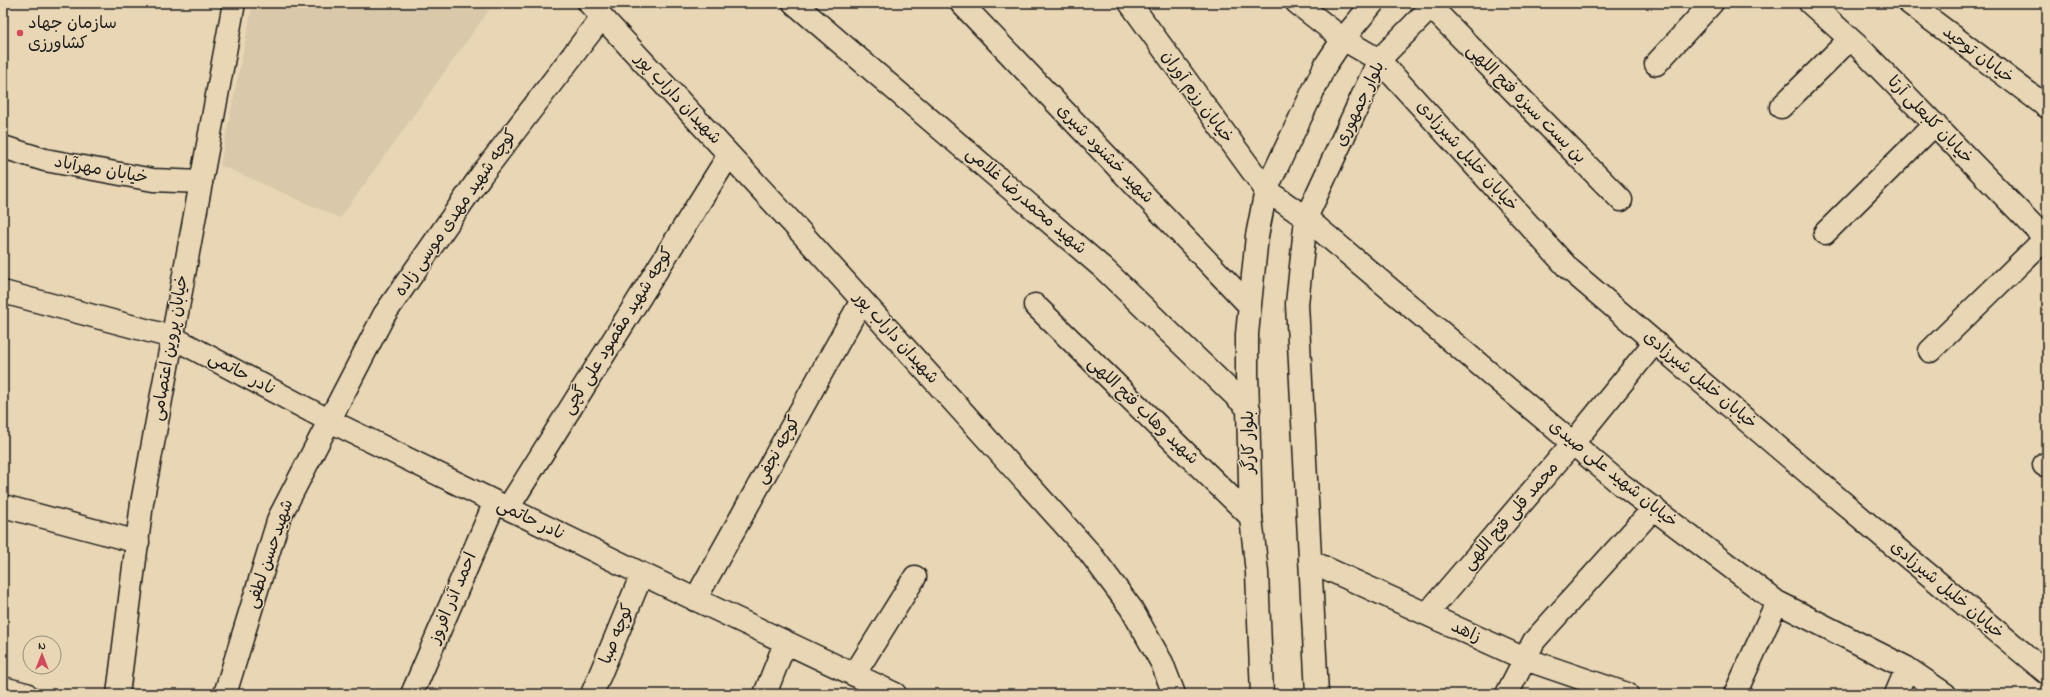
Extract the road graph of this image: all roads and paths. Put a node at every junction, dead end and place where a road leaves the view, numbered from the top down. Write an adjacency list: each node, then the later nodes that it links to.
1 (234, 3): 21 (street, خیابان پروین اعتصامی)
2 (794, 3): 34 (street, شهید محمدرضا غلامی)
3 (961, 3): 30 (street, شهید خشنود شیری)
4 (1130, 3): 22 (street, خیابان رزم آوران)
5 (1297, 3): 12 (street)
6 (1373, 3): 12 (street)
7 (1712, 3): 15 (street)
8 (1810, 3): 13 (street, خیابان کلبعلی آرتا)
9 (1912, 4): 17 (street, خیابان توحید)
10 (1433, 5): 14 (street, بلوار جمهوری); 23 (street, بن بست سبزه فتح اللهی)
11 (595, 10): 20 (street, شهیدان داراب پور); 35 (street, کوچه شهید مهدی موسی زاده)
12 (1343, 39): 14 (street, خیابان خلیل شیرزادی); 22 (street)
13 (1850, 39): 16 (street); 18 (street, خیابان کلبعلی آرتا)
14 (1379, 60): 24 (street, بلوار جمهوری); 32 (street, خیابان خلیل شیرزادی)
15 (1656, 64)
16 (1781, 107)
17 (2047, 107)
18 (1935, 124): 25 (street); 26 (street, خیابان کلبعلی آرتا)
19 (3, 147): 21 (street, خیابان مهرآباد)
20 (729, 155): 28 (street, شهیدان داراب پور); 37 (street, کوچه شهید مقصود علی گچی)
21 (201, 182): 31 (street, خیابان پروین اعتصامی)
22 (1266, 190): 24 (street, خیابان رزم آوران); 30 (street, بلوار کارگر)
23 (1621, 200)
24 (1306, 218): 36 (street, خیابان شهید علی صیدی); 42 (street)
25 (1825, 233)
26 (2046, 239): 33 (street)
27 (3, 292): 31 (street, نادر حاتمی)
28 (862, 300): 45 (street, کوچه نجفی); 61 (street, شهیدان داراب پور)
29 (1035, 305): 40 (street, شهید وهاب فتح اللهی)
30 (1250, 305): 34 (street, بلوار کارگر)
31 (172, 337): 35 (street, نادر حاتمی); 41 (street, خیابان پروین اعتصامی)
32 (1655, 342): 36 (street, محمد قلی فتح اللهی); 51 (street, خیابان خلیل شیرزادی)
33 (1930, 352)
34 (1249, 409): 40 (street, بلوار کارگر)
35 (328, 420): 37 (street, نادر حاتمی); 56 (street, شهیدحسن لطفی)
36 (1573, 443): 39 (street, خیابان شهید علی صیدی); 47 (street, محمد قلی فتح اللهی)
37 (501, 505): 43 (street, نادر حاتمی); 57 (street, احمد آذر افروز)
38 (3, 506): 41 (street)
39 (1654, 508): 46 (street, خیابان شهید علی صیدی); 49 (street)
40 (1251, 517): 62 (street, بلوار کارگر)
41 (138, 542): 55 (street, خیابان پروین اعتصامی)
42 (1310, 561): 47 (street, زاهد); 63 (street)
43 (642, 574): 45 (street, نادر حاتمی); 58 (street, کوچه صبا)
44 (915, 577): 52 (street)
45 (695, 600): 48 (street, نادر حاتمی)
46 (1777, 602): 50 (street, خیابان شهید علی صیدی); 66 (street)
47 (1427, 614): 49 (street, زاهد)
48 (785, 643): 52 (street, نادر حاتمی); 59 (street)
49 (1525, 659): 64 (street); 65 (street, زاهد)
50 (1907, 668): 67 (street); 68 (street, خیابان شهید علی صیدی)
51 (2047, 674)
52 (854, 675): 60 (street, نادر حاتمی)
53 (3, 688): 54 (street)
54 (26, 694)
55 (118, 694)
56 (225, 694)
57 (412, 694)
58 (592, 694)
59 (765, 694)
60 (895, 694)
61 (1174, 694)
62 (1262, 694)
63 (1317, 694)
64 (1507, 694)
65 (1627, 694)
66 (1735, 694)
67 (1896, 694)
68 (1945, 694)

